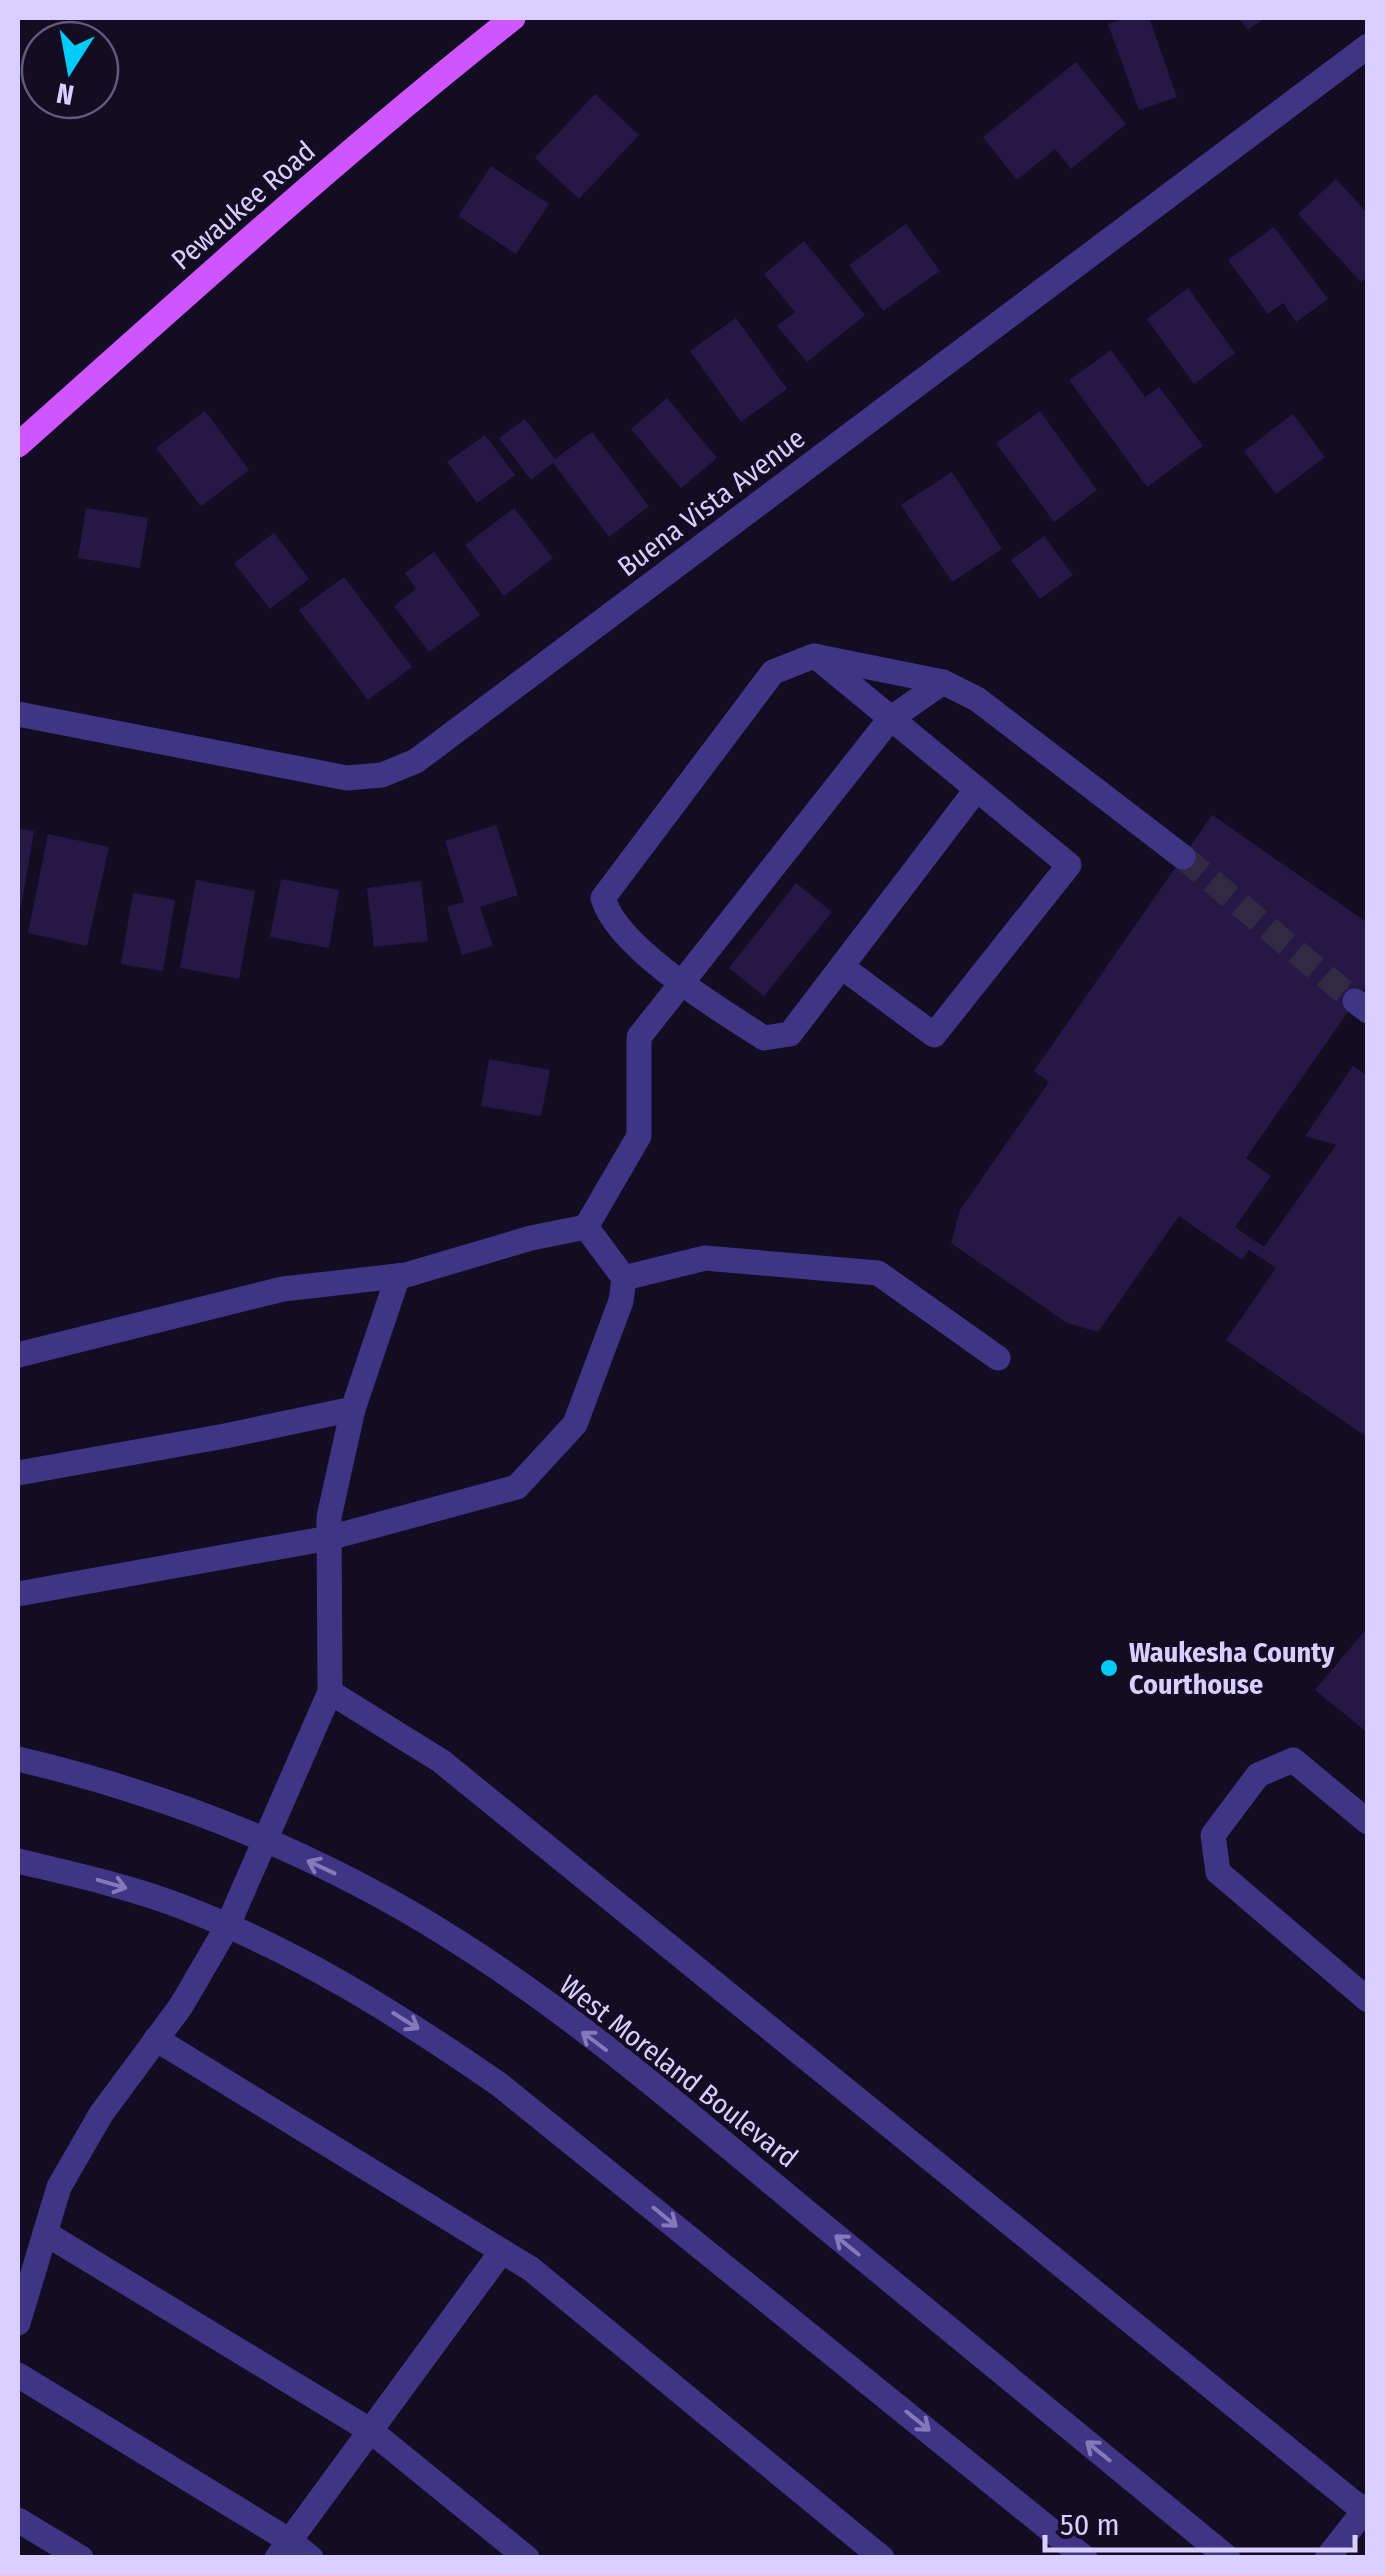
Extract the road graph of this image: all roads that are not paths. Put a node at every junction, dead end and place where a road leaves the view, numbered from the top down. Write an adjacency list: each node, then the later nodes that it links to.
1 (514, 18): 3 (main road, Pewaukee Road)
2 (1368, 46): 6 (street, Buena Vista Avenue)
3 (18, 445)
4 (814, 656): 5 (street); 7 (street); 11 (street)
5 (943, 682): 7 (street); 9 (street)
6 (18, 714)
7 (890, 719): 8 (street); 11 (street)
8 (976, 790): 10 (street); 10 (street)
9 (1182, 857)
10 (842, 967): 11 (street)
11 (680, 984): 12 (street)
12 (586, 1227): 13 (street); 14 (street)
13 (398, 1276): 15 (street); 17 (street)
14 (624, 1278): 16 (street); 19 (street)
15 (18, 1356)
16 (998, 1358)
17 (353, 1409): 18 (street); 19 (street)
18 (18, 1472)
19 (329, 1538): 20 (street); 21 (street)
20 (18, 1594)
21 (330, 1692): 24 (street); 34 (street)
22 (18, 1759): 24 (street, West Moreland Boulevard)
23 (1368, 1822): 27 (street)
24 (264, 1840): 26 (street); 42 (street, West Moreland Boulevard, one-way to 24)
25 (18, 1861): 26 (street, one-way to 26)
26 (228, 1927): 28 (street); 41 (street, one-way to 41)
27 (1368, 2000)
28 (156, 2038): 29 (street); 30 (street)
29 (45, 2232): 31 (street); 33 (street)
30 (502, 2251): 33 (street); 40 (street)
31 (18, 2322)
32 (18, 2375): 36 (street)
33 (371, 2430): 36 (street); 39 (street)
34 (1366, 2508): 43 (street)
35 (18, 2520): 37 (street)
36 (284, 2549): 38 (street)
37 (81, 2558)
38 (311, 2558)
39 (527, 2558)
40 (882, 2558)
41 (1086, 2558)
42 (1228, 2558)
43 (1326, 2558)

